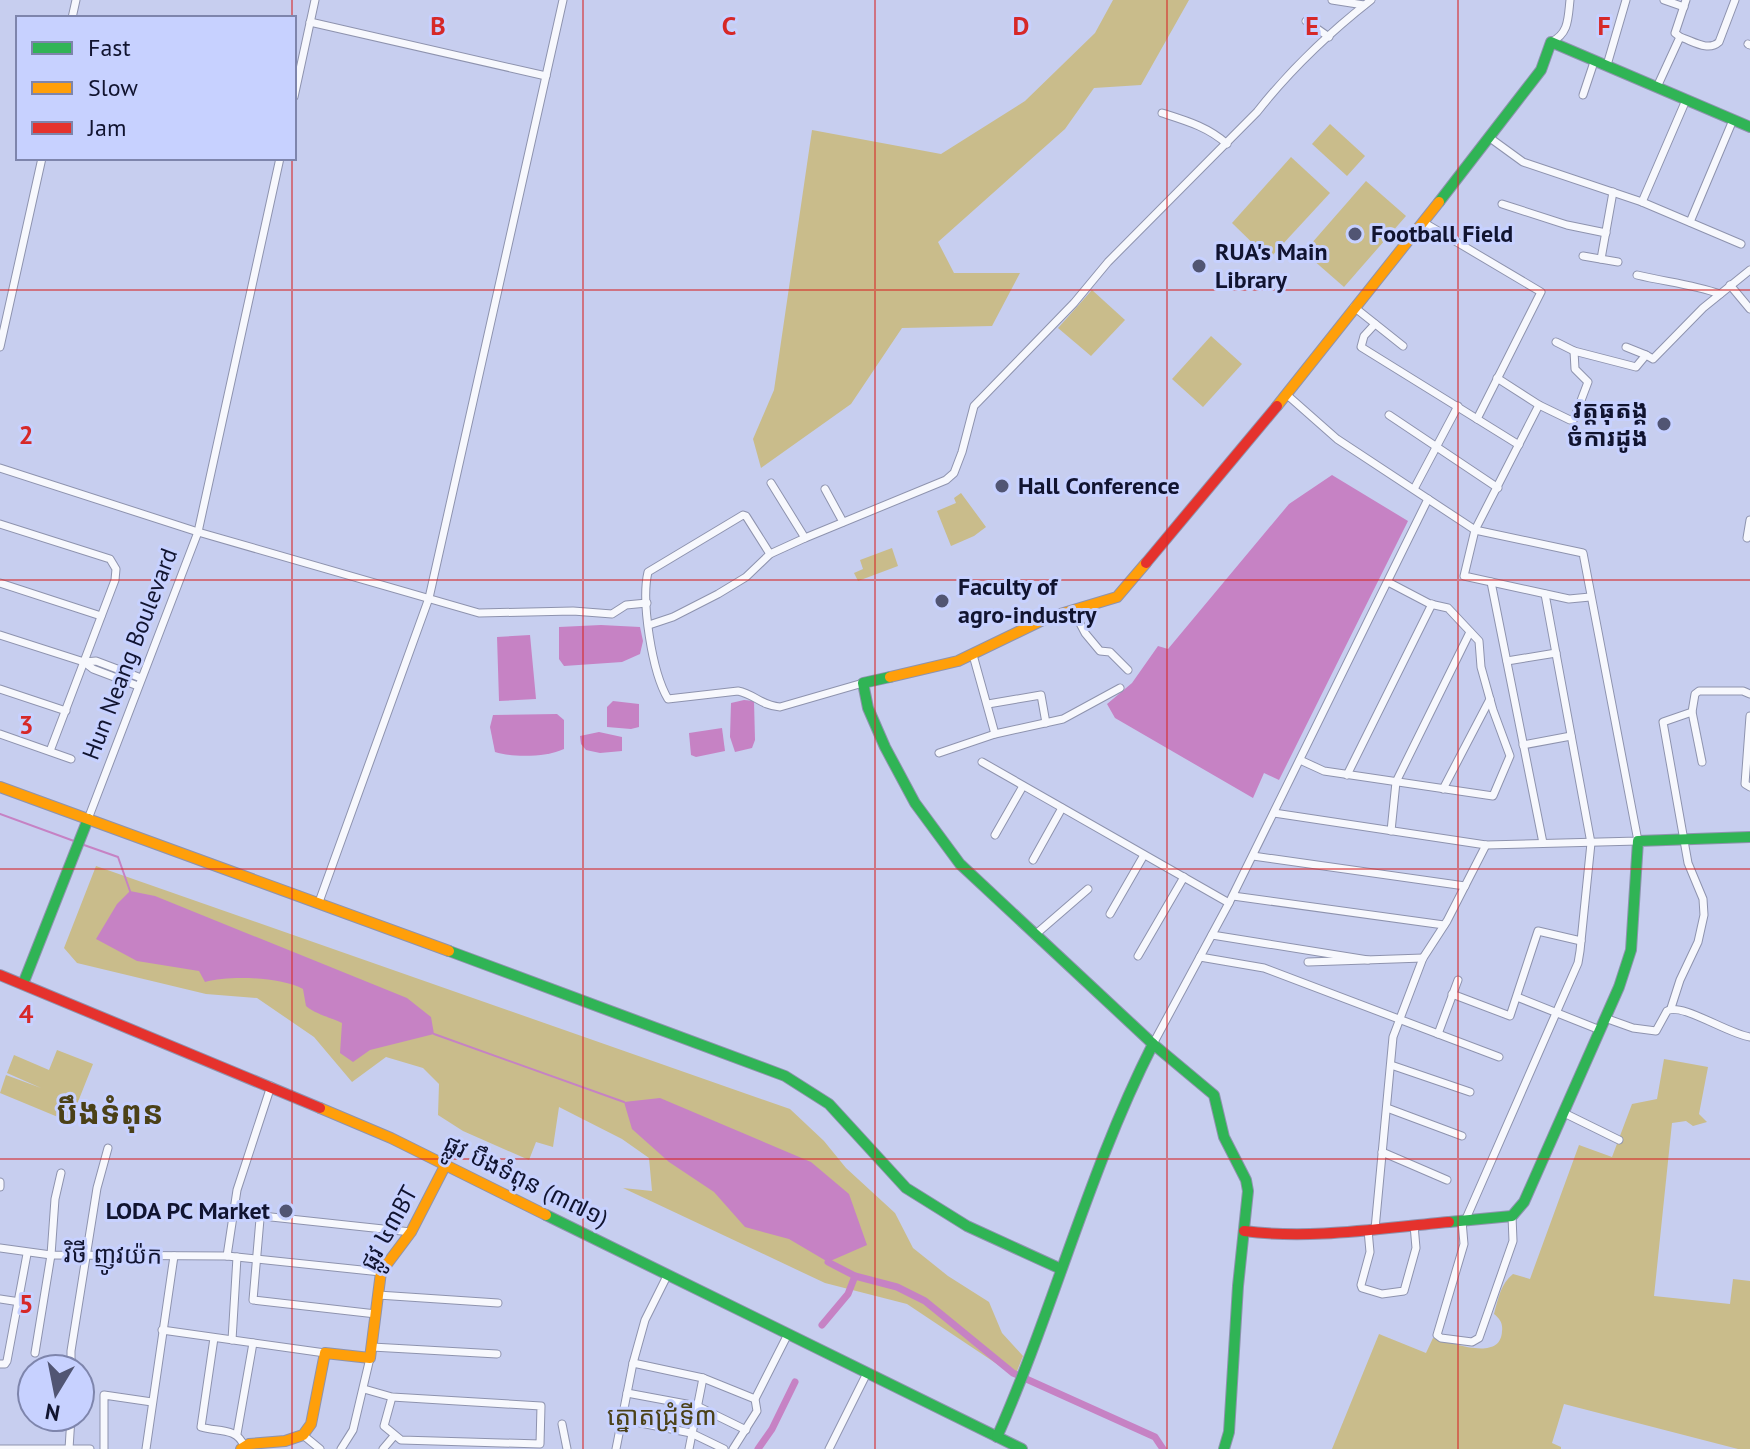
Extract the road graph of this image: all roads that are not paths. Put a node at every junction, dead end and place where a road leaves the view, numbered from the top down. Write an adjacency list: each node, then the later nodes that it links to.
1 (315, 0): 11 (street)
2 (563, 0): 17 (street)
3 (1332, 0): 8 (street)
4 (1570, 0): 14 (street)
5 (1626, 0): 16 (street)
6 (1664, 0): 9 (street)
7 (1735, 0): 13 (street)
8 (1367, 3): 12 (street)
9 (1685, 4): 13 (street)
10 (1306, 21): 12 (street)
11 (310, 22): 17 (street); 18 (street)
12 (1329, 37): 26 (street)
13 (1680, 37): 19 (street)
14 (1551, 42): 15 (street); 25 (street)
15 (1594, 62): 16 (street); 20 (street)
16 (1607, 65): 19 (street)
17 (546, 76): 79 (street)
18 (296, 80)
19 (1657, 87): 21 (street)
20 (1583, 95)
21 (1686, 100): 23 (street); 30 (street)
22 (1162, 113): 26 (street)
23 (1733, 120): 24 (street); 33 (street)
24 (1750, 127)
25 (1490, 138): 29 (street); 32 (street)
26 (1227, 144): 67 (street)
27 (42, 160): 48 (street)
28 (280, 160): 70 (street)
29 (1613, 192): 30 (street); 34 (street)
30 (1642, 202): 33 (street)
31 (1502, 204): 34 (street)
32 (1423, 222): 43 (street); 52 (street)
33 (1690, 222): 35 (street)
34 (1606, 233): 37 (street)
35 (1741, 244)
36 (1583, 256): 37 (street)
37 (1601, 259): 38 (street)
38 (1618, 262)
39 (1750, 270): 41 (street)
40 (1637, 275): 42 (street)
41 (1730, 285): 42 (street); 44 (street)
42 (1720, 294): 51 (street)
43 (1354, 307): 45 (street); 53 (street)
44 (1750, 309)
45 (1375, 324): 47 (street); 55 (street)
46 (1556, 342): 50 (street)
47 (1403, 346)
48 (0, 347)
49 (1626, 347): 51 (street)
50 (1574, 351): 51 (street); 54 (street)
51 (1646, 355)
52 (1497, 378): 54 (street); 57 (street)
53 (1286, 394): 64 (street); 82 (street)
54 (1539, 405): 58 (street)
55 (1458, 406): 57 (street); 59 (street)
56 (1389, 415): 59 (street)
57 (1477, 419): 58 (street)
58 (1519, 445): 62 (street)
59 (1438, 447): 62 (street); 64 (street)
60 (0, 468): 70 (street, Hun Neang Boulevard)
61 (771, 483): 71 (street)
62 (1498, 488): 69 (street)
63 (825, 489): 67 (street)
64 (1414, 489): 65 (street)
65 (1428, 499): 69 (street); 74 (street)
66 (1750, 520): 72 (street)
67 (843, 522): 71 (street)
68 (0, 524): 83 (street)
69 (1475, 530): 75 (street); 78 (street)
70 (198, 532): 79 (street); 92 (street, Hun Neang Boulevard)
71 (805, 538): 73 (street)
72 (1747, 538)
73 (770, 554): 80 (street); 84 (street)
74 (1388, 582): 81 (street); 110 (street)
75 (1491, 582): 77 (street); 89 (street)
76 (0, 583): 83 (street)
77 (1545, 594): 78 (street); 87 (street)
78 (1590, 597): 126 (street)
79 (429, 598): 80 (street); 137 (street)
80 (647, 603): 84 (street)
81 (1432, 604): 85 (street); 113 (street)
82 (1073, 610): 88 (street); 91 (street)
83 (101, 616): 90 (street)
84 (649, 625): 93 (street)
85 (1470, 632): 97 (street); 114 (street)
86 (0, 635): 90 (street)
87 (1556, 653): 89 (street); 105 (street)
88 (973, 655): 93 (street); 98 (street)
89 (1507, 661): 106 (street)
90 (84, 662): 92 (street); 99 (street)
91 (1128, 670)
92 (140, 682): 121 (street, Hun Neang Boulevard)
93 (863, 683): 140 (street)
94 (1120, 688): 102 (street)
95 (0, 689): 99 (street)
96 (1750, 694): 100 (street)
97 (1490, 699): 118 (street); 118 (street)
98 (988, 704): 102 (street); 104 (street)
99 (66, 711): 107 (street)
100 (1692, 712): 112 (street); 125 (street)
101 (1750, 716): 117 (street)
102 (1046, 723): 104 (street)
103 (0, 734): 107 (street)
104 (995, 734): 108 (street)
105 (1571, 736): 106 (street); 128 (street)
106 (1523, 745): 127 (street)
107 (50, 751): 109 (street)
108 (939, 753)
109 (71, 759)
110 (1300, 760): 113 (street); 120 (street)
111 (982, 762): 115 (street)
112 (1702, 762)
113 (1347, 775): 114 (street)
114 (1396, 782): 118 (street); 122 (street)
115 (1023, 786): 119 (street); 123 (street)
116 (0, 787): 121 (street)
117 (1750, 787)
118 (1443, 789)
119 (1062, 808): 130 (street); 132 (street)
120 (1274, 813): 122 (street); 131 (street)
121 (88, 819): 137 (street); 150 (street, Hun Neang Boulevard)
122 (1391, 831): 129 (street)
123 (995, 835)
124 (1750, 837): 125 (street)
125 (1685, 839): 126 (street); 153 (street)
126 (1638, 841): 128 (street); 155 (street)
127 (1543, 843): 128 (street); 129 (street)
128 (1591, 843): 142 (street)
129 (1486, 845): 134 (street)
130 (1144, 855): 133 (street); 138 (street)
131 (1253, 856): 134 (street); 136 (street)
132 (1033, 860)
133 (1184, 877): 136 (street); 143 (street)
134 (1465, 886): 139 (street)
135 (1088, 889): 140 (street)
136 (1231, 900): 139 (street); 141 (street)
137 (319, 902): 188 (street)
138 (1110, 914)
139 (1444, 925): 145 (street)
140 (1036, 934): 160 (street)
141 (1212, 935): 144 (street); 146 (street)
142 (1581, 941): 152 (street); 154 (street)
143 (1138, 956)
144 (1200, 957): 156 (street); 160 (street)
145 (1423, 958): 146 (street); 156 (street)
146 (1368, 960): 147 (street)
147 (1308, 962)
148 (0, 975): 150 (street, ផ្លូវ បឹងទំពុន (៣៧១))
149 (1458, 980): 151 (street)
150 (23, 984): 163 (street, ផ្លូវ បឹងទំពុន (៣៧១))
151 (1452, 994): 152 (street); 158 (street)
152 (1517, 997): 154 (street)
153 (1671, 1008): 155 (street); 159 (street)
154 (1556, 1013): 157 (street); 175 (street)
155 (1605, 1018): 157 (street)
156 (1399, 1019): 158 (street); 162 (street)
157 (1600, 1030): 166 (street)
158 (1438, 1034): 161 (street)
159 (1750, 1037)
160 (1153, 1044): 178 (street); 188 (street)
161 (1499, 1057)
162 (1391, 1065): 164 (street); 165 (street)
163 (271, 1086): 171 (street, ផ្លូវ បឹងទំពុន (៣៧១)); 185 (street)
164 (1470, 1092)
165 (1387, 1108): 167 (street); 170 (street)
166 (1564, 1113): 168 (street); 174 (street)
167 (1462, 1136)
168 (1619, 1140)
169 (108, 1148): 183 (street)
170 (1382, 1152): 173 (street); 177 (street)
171 (446, 1164): 179 (street, ផ្លូវ ៤៣BT); 190 (street, ផ្លូវ បឹងទំពុន (៣៧១))
172 (61, 1173): 182 (street)
173 (1447, 1180)
174 (1512, 1216): 175 (street); 175 (street)
175 (1464, 1221): 176 (street)
176 (1414, 1225): 177 (street); 177 (street)
177 (1372, 1229): 178 (street)
178 (1244, 1231): 245 (street)
179 (411, 1232): 187 (street); 189 (street, ផ្លូវ ៤៣BT)
180 (0, 1248): 181 (street, វិថី ញូវយ៉ក)
181 (27, 1254): 182 (street, វិថី ញូវយ៉ក); 193 (street)
182 (51, 1255): 183 (street, វិថី ញូវយ៉ក); 204 (street)
183 (89, 1255): 184 (street, វិថី ញូវយ៉ក); 205 (street)
184 (174, 1256): 185 (street, វិថី ញូវយ៉ក); 196 (street)
185 (227, 1256): 186 (street, វិថី ញូវយ៉ក)
186 (237, 1257): 187 (street, វិថី ញូវយ៉ក); 199 (street)
187 (256, 1258): 189 (street, វិថី ញូវយ៉ក); 195 (street)
188 (1061, 1269): 225 (street)
189 (381, 1272): 191 (street, ផ្លូវ ៤៣BT)
190 (668, 1274): 197 (street, ផ្លូវ បឹងទំពុន (៣៧១)); 208 (street)
191 (378, 1295): 194 (street); 195 (street, ផ្លូវ ៤៣BT)
192 (0, 1299): 193 (street)
193 (20, 1302): 202 (street)
194 (498, 1303)
195 (376, 1314): 203 (street, ផ្លូវ ៤៣BT)
196 (162, 1330): 198 (street); 216 (street)
197 (788, 1334): 210 (street, ផ្លូវ បឹងទំពុន (៣៧១)); 215 (street)
198 (214, 1338): 199 (street); 222 (street)
199 (232, 1340): 201 (street)
200 (0, 1343): 202 (street)
201 (253, 1343): 206 (street); 222 (street)
202 (11, 1345): 209 (street)
203 (371, 1352): 206 (street); 207 (street); 212 (street)
204 (35, 1353)
205 (71, 1353)
206 (325, 1353): 223 (street)
207 (497, 1354)
208 (633, 1363): 211 (street); 213 (street)
209 (0, 1364)
210 (867, 1373): 225 (street, ផ្លូវ បឹងទំពុន (៣៧១)); 243 (street)
211 (703, 1378): 215 (street); 217 (street)
212 (364, 1389): 214 (street); 236 (street)
213 (627, 1393): 217 (street); 218 (street)
214 (392, 1397): 224 (street); 224 (street)
215 (755, 1399): 220 (street)
216 (152, 1402): 232 (street); 233 (street)
217 (697, 1406): 220 (street); 221 (street)
218 (621, 1419): 221 (street); 229 (street)
219 (562, 1424): 238 (street)
220 (746, 1430): 242 (street)
221 (691, 1433): 240 (street); 241 (street)
222 (237, 1434): 226 (street)
223 (305, 1436): 226 (street); 234 (street); 235 (street)
224 (394, 1436): 237 (street)
225 (997, 1437): 244 (street, ផ្លូវ បឹងទំពុន (៣៧១))
226 (243, 1447)
227 (17, 1448): 228 (street); 230 (street)
228 (69, 1448): 231 (street)
229 (616, 1448): 239 (street)
230 (0, 1449)
231 (90, 1449)
232 (104, 1449)
233 (146, 1449)
234 (304, 1449)
235 (320, 1449)
236 (341, 1449)
237 (383, 1449)
238 (567, 1449)
239 (625, 1449)
240 (689, 1449)
241 (724, 1449)
242 (733, 1449)
243 (829, 1449)
244 (1022, 1449)
245 (1224, 1449)

